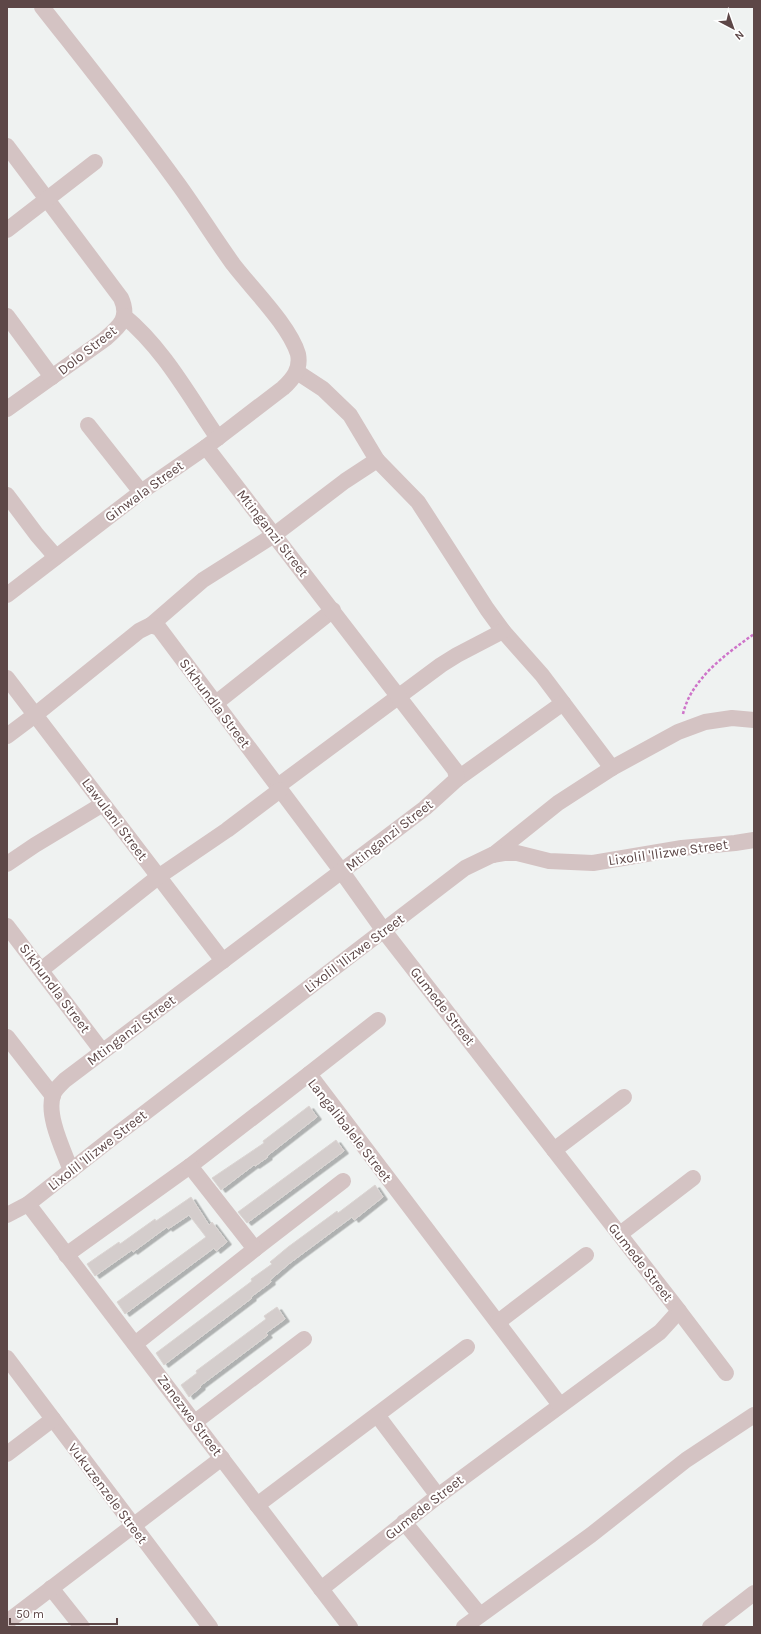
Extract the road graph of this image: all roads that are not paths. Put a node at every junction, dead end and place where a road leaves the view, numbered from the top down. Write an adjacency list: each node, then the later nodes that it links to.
1 (42, 7): 8 (street)
2 (7, 146): 4 (street, Dolo Street)
3 (95, 162): 4 (street)
4 (46, 199): 5 (street); 7 (street, Dolo Street)
5 (7, 230)
6 (7, 316): 9 (street)
7 (124, 316): 9 (street, Dolo Street); 12 (street, Mtinganzi Street)
8 (297, 372): 12 (street, Ginwala Street); 13 (street)
9 (52, 377): 10 (street, Dolo Street)
10 (7, 409)
11 (88, 425): 14 (street)
12 (212, 442): 14 (street, Ginwala Street); 16 (street, Mtinganzi Street)
13 (377, 460): 16 (street); 21 (street)
14 (141, 492): 17 (street, Ginwala Street)
15 (7, 495): 17 (street)
16 (274, 535): 19 (street, Mtinganzi Street); 20 (street)
17 (56, 557): 18 (street, Ginwala Street)
18 (7, 596)
19 (333, 610): 23 (street, Mtinganzi Street); 24 (street)
20 (151, 625): 24 (street, Sikhundla Street); 26 (street)
21 (503, 631): 23 (street); 25 (street)
22 (7, 678): 26 (street, Lawulani Street)
23 (398, 696): 30 (street, Mtinganzi Street); 31 (street)
24 (216, 703): 31 (street, Sikhundla Street)
25 (564, 703): 29 (street); 30 (street)
26 (35, 715): 28 (street); 32 (street, Lawulani Street)
27 (754, 720): 29 (street)
28 (7, 736)
29 (612, 768): 34 (street)
30 (457, 779): 36 (street, Mtinganzi Street)
31 (279, 788): 36 (street, Sikhundla Street); 37 (street)
32 (103, 804): 35 (street); 37 (street, Lawulani Street)
33 (754, 840): 34 (street, Lixolil 'Ilizwe Street)
34 (492, 855): 39 (street, Lixolil 'Ilizwe Street)
35 (7, 864)
36 (342, 872): 39 (street, Sikhundla Street); 40 (street, Mtinganzi Street)
37 (158, 877): 40 (street, Lawulani Street); 41 (street)
38 (7, 926): 41 (street, Sikhundla Street)
39 (384, 931): 48 (street, Gumede Street); 50 (street, Lixolil 'Ilizwe Street)
40 (223, 961): 44 (street, Mtinganzi Street)
41 (41, 970): 44 (street, Sikhundla Street)
42 (378, 1020): 45 (street)
43 (7, 1037): 46 (street)
44 (102, 1051): 46 (street, Mtinganzi Street)
45 (309, 1074): 49 (street, Langalibalele Street); 60 (street, Langalibalele Street)
46 (53, 1096): 50 (street)
47 (624, 1097): 48 (street)
48 (554, 1150): 55 (street, Gumede Street)
49 (190, 1166): 56 (street); 57 (street, Langalibalele Street)
50 (71, 1171): 53 (street, Lixolil 'Ilizwe Street)
51 (694, 1178): 55 (street)
52 (343, 1181): 56 (street)
53 (28, 1204): 54 (street, Lixolil 'Ilizwe Street); 57 (street, Zanezwe Street)
54 (7, 1215)
55 (620, 1234): 59 (street, Gumede Street)
56 (255, 1249): 62 (street)
57 (66, 1254): 62 (street, Zanezwe Street)
58 (586, 1255): 60 (street)
59 (679, 1311): 65 (street); 66 (street, Gumede Street)
60 (498, 1322): 66 (street, Langalibalele Street)
61 (304, 1339): 70 (street)
62 (135, 1344): 70 (street, Zanezwe Street)
63 (468, 1347): 67 (street)
64 (7, 1358): 69 (street, Vukuzenzele Street)
65 (726, 1373)
66 (560, 1405): 73 (street, Gumede Street)
67 (377, 1415): 73 (street); 74 (street)
68 (754, 1415): 80 (street)
69 (53, 1419): 71 (street); 76 (street, Vukuzenzele Street)
70 (195, 1422): 72 (street, Zanezwe Street)
71 (7, 1454)
72 (222, 1458): 74 (street, Zanezwe Street); 76 (street)
73 (438, 1496): 75 (street, Gumede Street)
74 (257, 1505): 78 (street, Zanezwe Street)
75 (404, 1522): 78 (street, Gumede Street); 80 (street)
76 (134, 1526): 77 (street); 83 (street, Vukuzenzele Street)
77 (52, 1588): 81 (street); 82 (street)
78 (321, 1589): 84 (street, Zanezwe Street)
79 (754, 1593): 86 (street)
80 (480, 1615): 85 (street)
81 (7, 1622)
82 (82, 1627)
83 (210, 1627)
84 (350, 1627)
85 (464, 1627)
86 (710, 1627)

